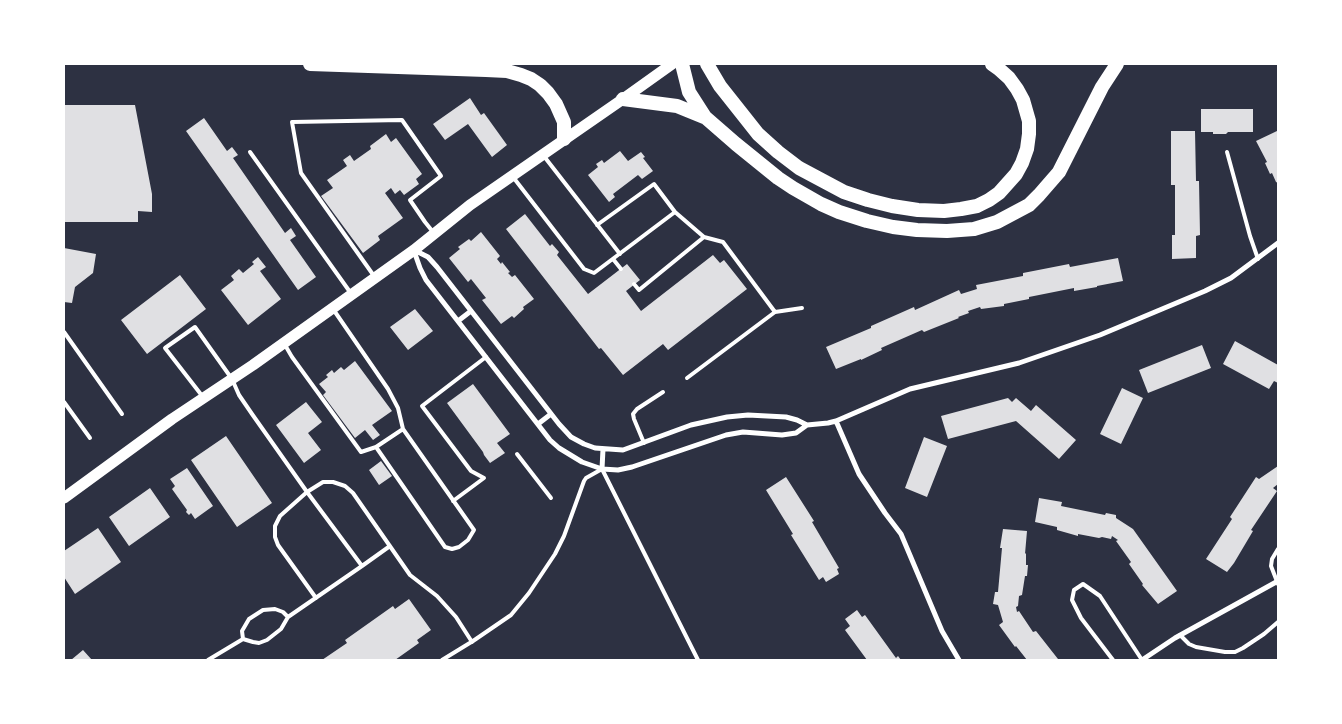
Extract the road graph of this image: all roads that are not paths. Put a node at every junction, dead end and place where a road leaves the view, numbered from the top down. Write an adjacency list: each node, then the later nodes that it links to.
1 (310, 64): 9 (highway)
2 (672, 64): 7 (main road)
3 (682, 64): 8 (highway)
4 (707, 64): 5 (highway)
5 (992, 64)
6 (1117, 64): 8 (highway)
7 (623, 99): 8 (highway); 9 (main road)
8 (704, 117)
9 (564, 139): 12 (main road)
10 (250, 152): 26 (lane)
11 (1227, 152): 22 (lane)
12 (543, 154): 13 (main road); 15 (lane)
13 (512, 175): 16 (main road); 21 (lane)
14 (675, 212): 15 (lane); 17 (lane); 20 (lane)
15 (597, 225): 20 (lane)
16 (434, 233): 19 (main road); 24 (lane)
17 (704, 237): 25 (lane); 30 (lane)
18 (1278, 244): 22 (street)
19 (414, 250): 24 (main road); 29 (street); 31 (street)
20 (620, 254): 21 (lane)
21 (613, 259): 23 (lane)
22 (1258, 259): 42 (street)
23 (621, 269)
24 (375, 277): 26 (main road)
25 (634, 284)
26 (351, 294): 27 (main road)
27 (332, 308): 33 (main road); 45 (lane)
28 (802, 308): 30 (lane)
29 (471, 311): 31 (street); 41 (street)
30 (775, 312): 35 (lane)
31 (458, 321): 34 (street)
32 (64, 332): 40 (lane)
33 (284, 343): 36 (main road); 48 (lane)
34 (486, 357): 43 (street); 55 (lane)
35 (688, 378)
36 (232, 379): 38 (main road); 38 (lane); 52 (lane)
37 (663, 392): 47 (lane)
38 (204, 398): 53 (main road)
39 (64, 402): 46 (lane)
40 (122, 414)
41 (551, 414): 43 (street); 49 (street)
42 (836, 421): 44 (street); 69 (street)
43 (538, 424): 51 (street)
44 (808, 425): 47 (street); 51 (street)
45 (403, 429): 48 (lane); 55 (lane)
46 (90, 438)
47 (644, 443): 49 (street)
48 (376, 447): 55 (lane)
49 (603, 448): 51 (street)
50 (517, 454): 54 (lane)
51 (602, 469): 65 (lane); 68 (lane)
52 (307, 492): 56 (lane); 58 (lane); 60 (lane)
53 (64, 498)
54 (551, 498)
55 (453, 501)
56 (390, 546): 58 (lane); 65 (lane)
57 (1278, 549): 59 (lane)
58 (362, 566): 60 (lane)
59 (1278, 582): 63 (street)
60 (316, 598): 61 (lane)
61 (288, 617): 64 (lane); 64 (lane)
62 (1278, 622): 63 (lane)
63 (1180, 635): 71 (street)
64 (243, 639): 66 (lane)
65 (472, 642): 67 (lane)
66 (208, 660)
67 (442, 660)
68 (698, 660)
69 (959, 660)
70 (1113, 660): 71 (lane)
71 (1142, 660)

